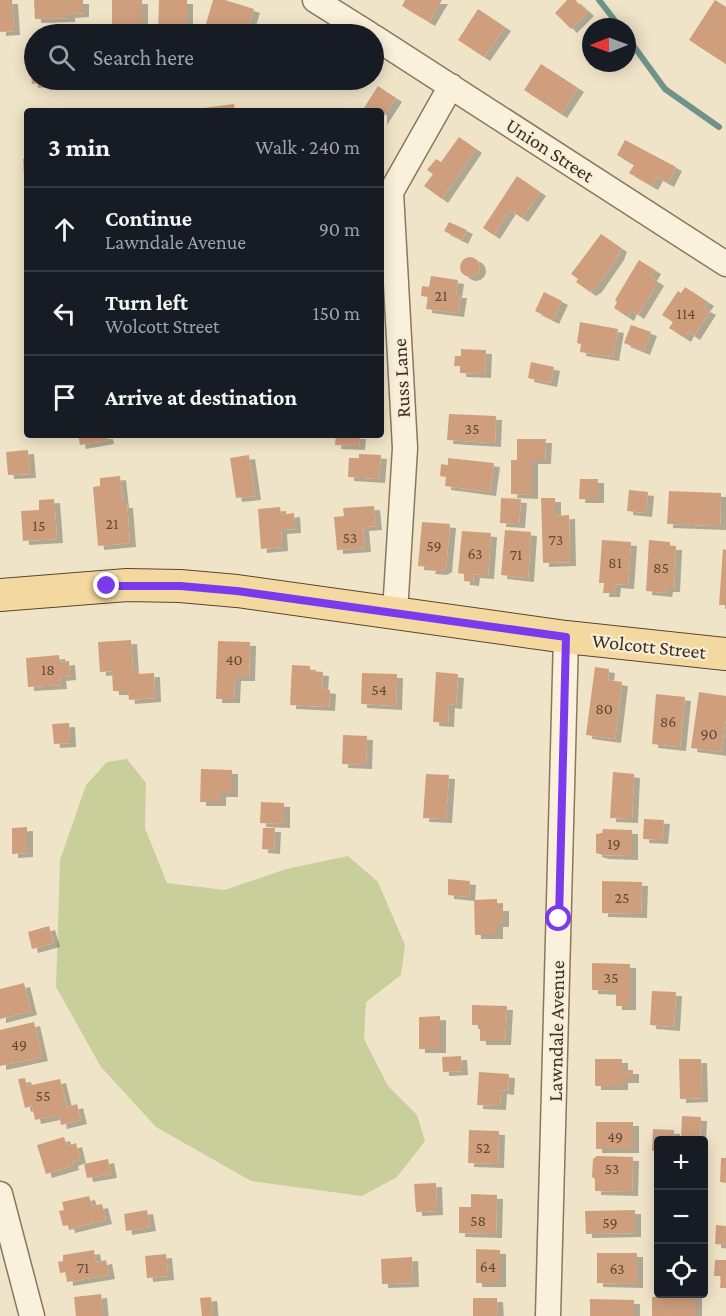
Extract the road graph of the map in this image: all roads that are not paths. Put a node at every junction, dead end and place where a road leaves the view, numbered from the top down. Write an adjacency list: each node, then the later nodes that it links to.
1 (315, 0): 2 (street)
2 (353, 24)
3 (384, 43): 4 (street, Union Street)
4 (451, 86): 5 (street, Union Street); 7 (street, Russ Lane)
5 (726, 264)
6 (0, 595): 7 (main road, Wolcott Street)
7 (395, 613): 8 (main road, Wolcott Street)
8 (566, 637): 9 (main road, Wolcott Street); 12 (street, Lawndale Avenue)
9 (726, 654)
10 (0, 1194): 11 (street)
11 (32, 1316)
12 (548, 1316)

